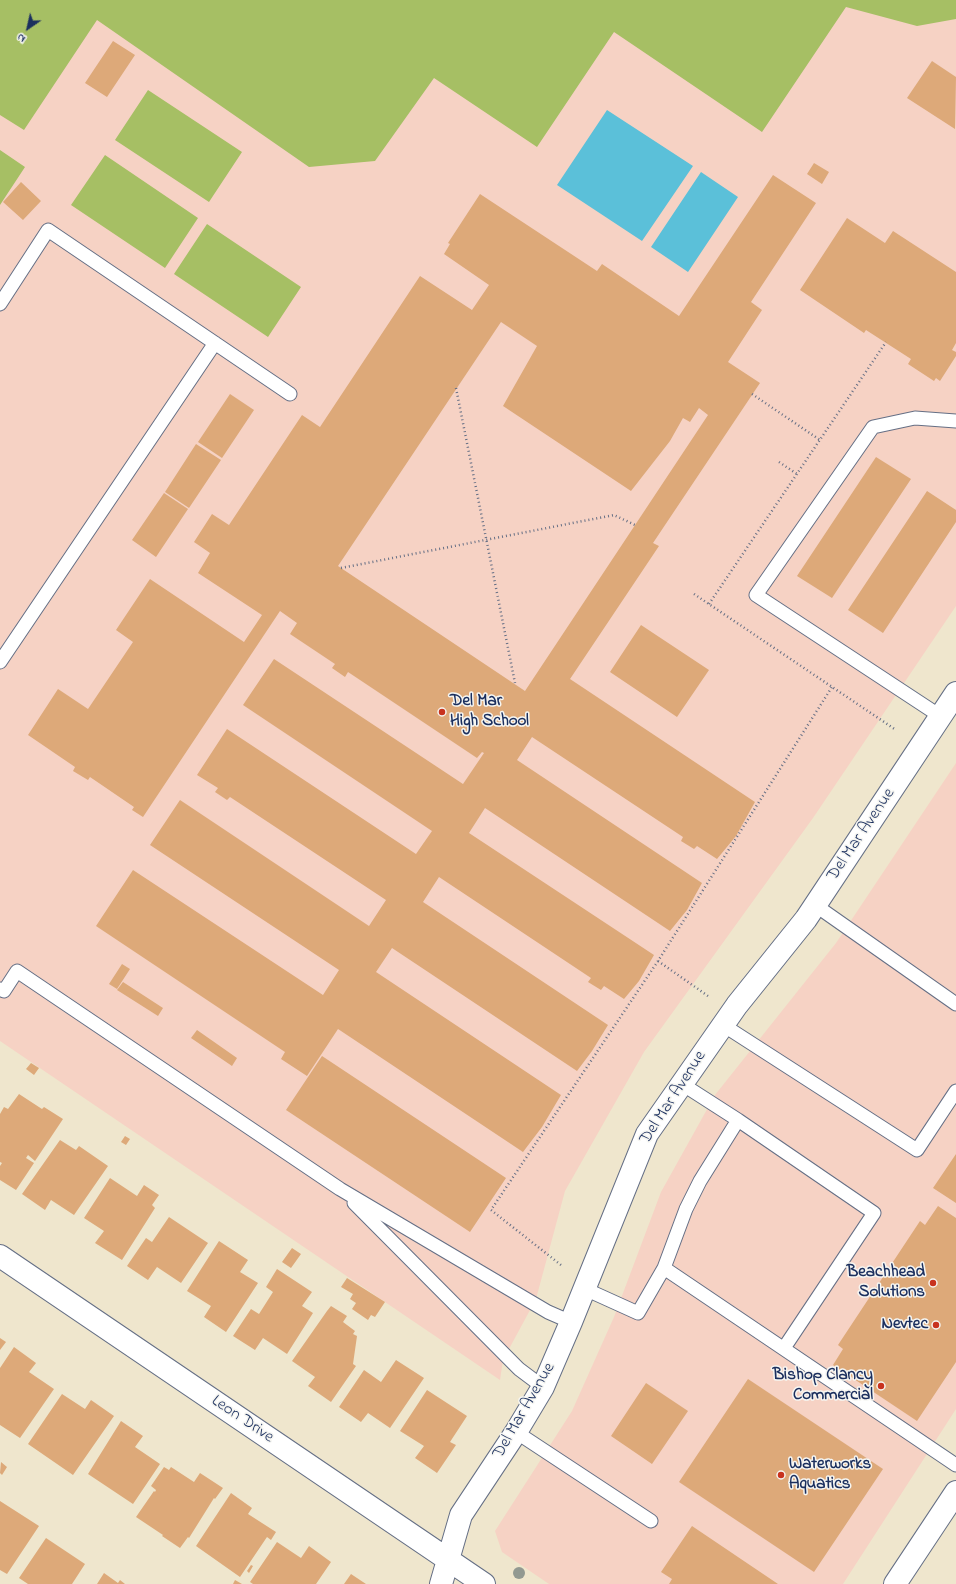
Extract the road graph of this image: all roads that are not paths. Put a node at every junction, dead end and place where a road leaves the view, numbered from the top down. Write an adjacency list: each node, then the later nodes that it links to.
1 (0, 304): 2 (lane)
2 (215, 343): 3 (lane); 5 (lane)
3 (290, 394)
4 (956, 421): 7 (lane)
5 (0, 662)
6 (956, 693): 7 (street, Del Mar Avenue)
7 (940, 716): 8 (street, Del Mar Avenue)
8 (815, 905): 10 (lane); 11 (street, Del Mar Avenue)
9 (0, 988): 15 (lane)
10 (956, 1004)
11 (723, 1025): 12 (street, Del Mar Avenue); 13 (lane)
12 (682, 1084): 14 (lane); 18 (street, Del Mar Avenue)
13 (956, 1091)
14 (738, 1120): 17 (lane); 20 (lane)
15 (340, 1189): 19 (lane); 21 (lane)
16 (0, 1256): 26 (street, Leon Drive)
17 (664, 1268): 18 (lane); 20 (lane)
18 (585, 1289): 19 (street, Del Mar Avenue)
19 (571, 1322): 21 (street, Del Mar Avenue)
20 (784, 1348): 23 (lane)
21 (543, 1387): 22 (street, Del Mar Avenue)
22 (516, 1432): 25 (lane); 26 (street, Del Mar Avenue)
23 (956, 1465)
24 (956, 1492): 29 (street)
25 (651, 1521)
26 (448, 1559): 27 (street, Del Mar Avenue); 28 (street, Leon Drive)
27 (441, 1584)
28 (484, 1584)
29 (895, 1584)

